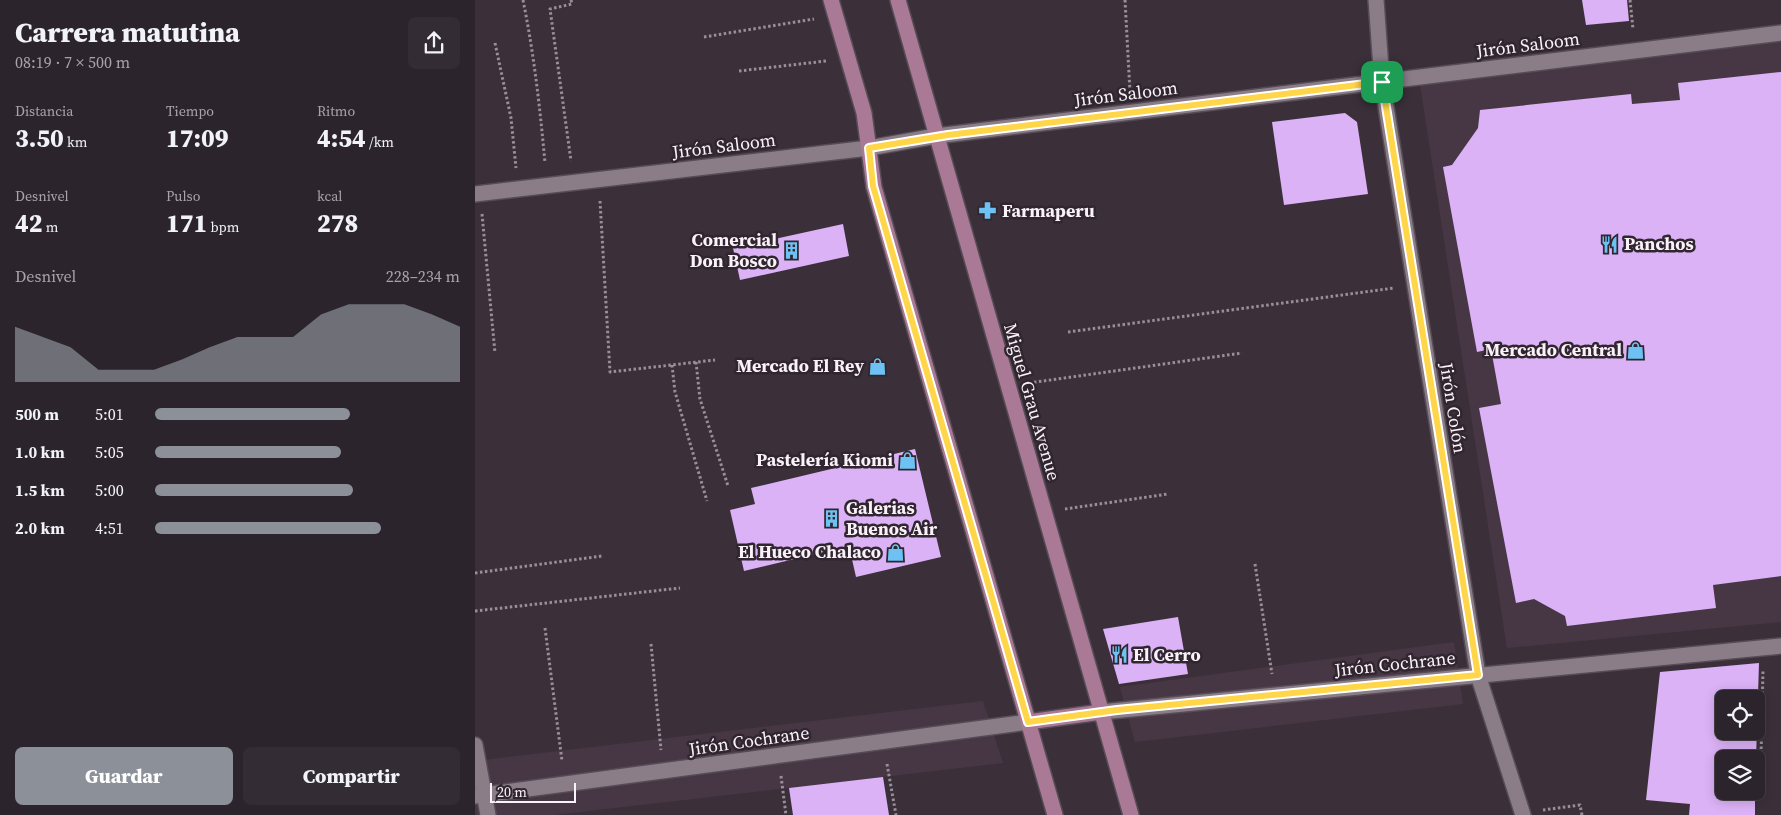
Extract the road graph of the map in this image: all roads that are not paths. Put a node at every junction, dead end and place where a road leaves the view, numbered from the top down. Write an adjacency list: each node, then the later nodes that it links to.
1 (831, 0): 7 (main road)
2 (898, 0): 6 (main road, Miguel Grau Avenue)
3 (1376, 0): 5 (street, Jirón Colón)
4 (1781, 33): 5 (street, Jirón Saloom)
5 (1382, 82): 6 (street, Jirón Saloom); 10 (street, Jirón Colón)
6 (936, 136): 7 (street, Jirón Saloom); 11 (main road, Miguel Grau Avenue)
7 (869, 148): 8 (street, Jirón Saloom); 12 (main road)
8 (478, 194)
9 (1781, 646): 10 (street, Jirón Cochrane)
10 (1478, 675): 11 (street, Jirón Cochrane); 15 (street, Jirón Colón)
11 (1101, 712): 12 (main road); 18 (main road, Miguel Grau Avenue)
12 (1028, 722): 14 (street, Jirón Cochrane); 17 (main road)
13 (475, 746): 14 (street)
14 (480, 796): 16 (street)
15 (1523, 814)
16 (488, 815)
17 (1055, 815)
18 (1131, 815)

